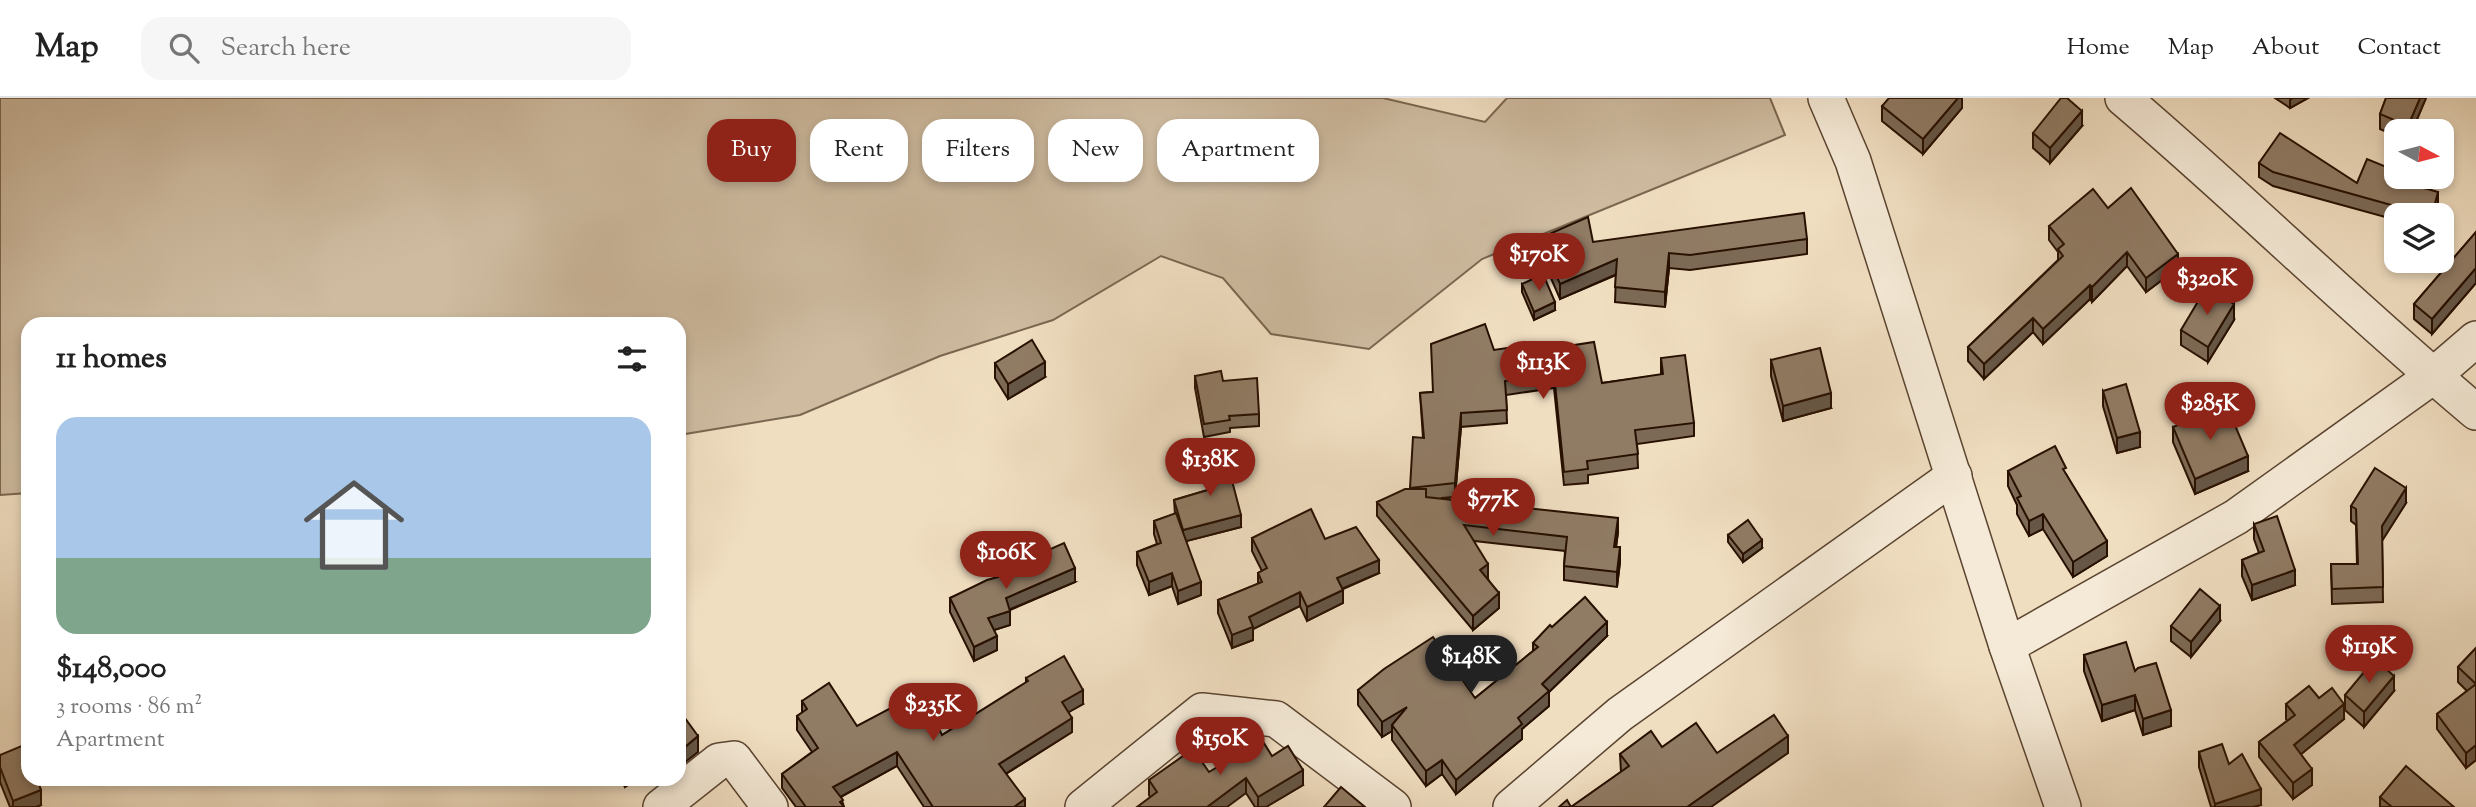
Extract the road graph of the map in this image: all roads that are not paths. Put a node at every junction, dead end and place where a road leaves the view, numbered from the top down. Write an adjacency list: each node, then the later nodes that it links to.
1 (1826, 98): 6 (street)
2 (2123, 98): 4 (street)
3 (2476, 339): 4 (street)
4 (2432, 376): 5 (street); 7 (street)
5 (2476, 412)
6 (1954, 476): 7 (street); 12 (street)
7 (2007, 646): 13 (street)
8 (661, 807): 9 (street)
9 (770, 807)
10 (1083, 807): 11 (street)
11 (1393, 807)
12 (1511, 807)
13 (2063, 807)

